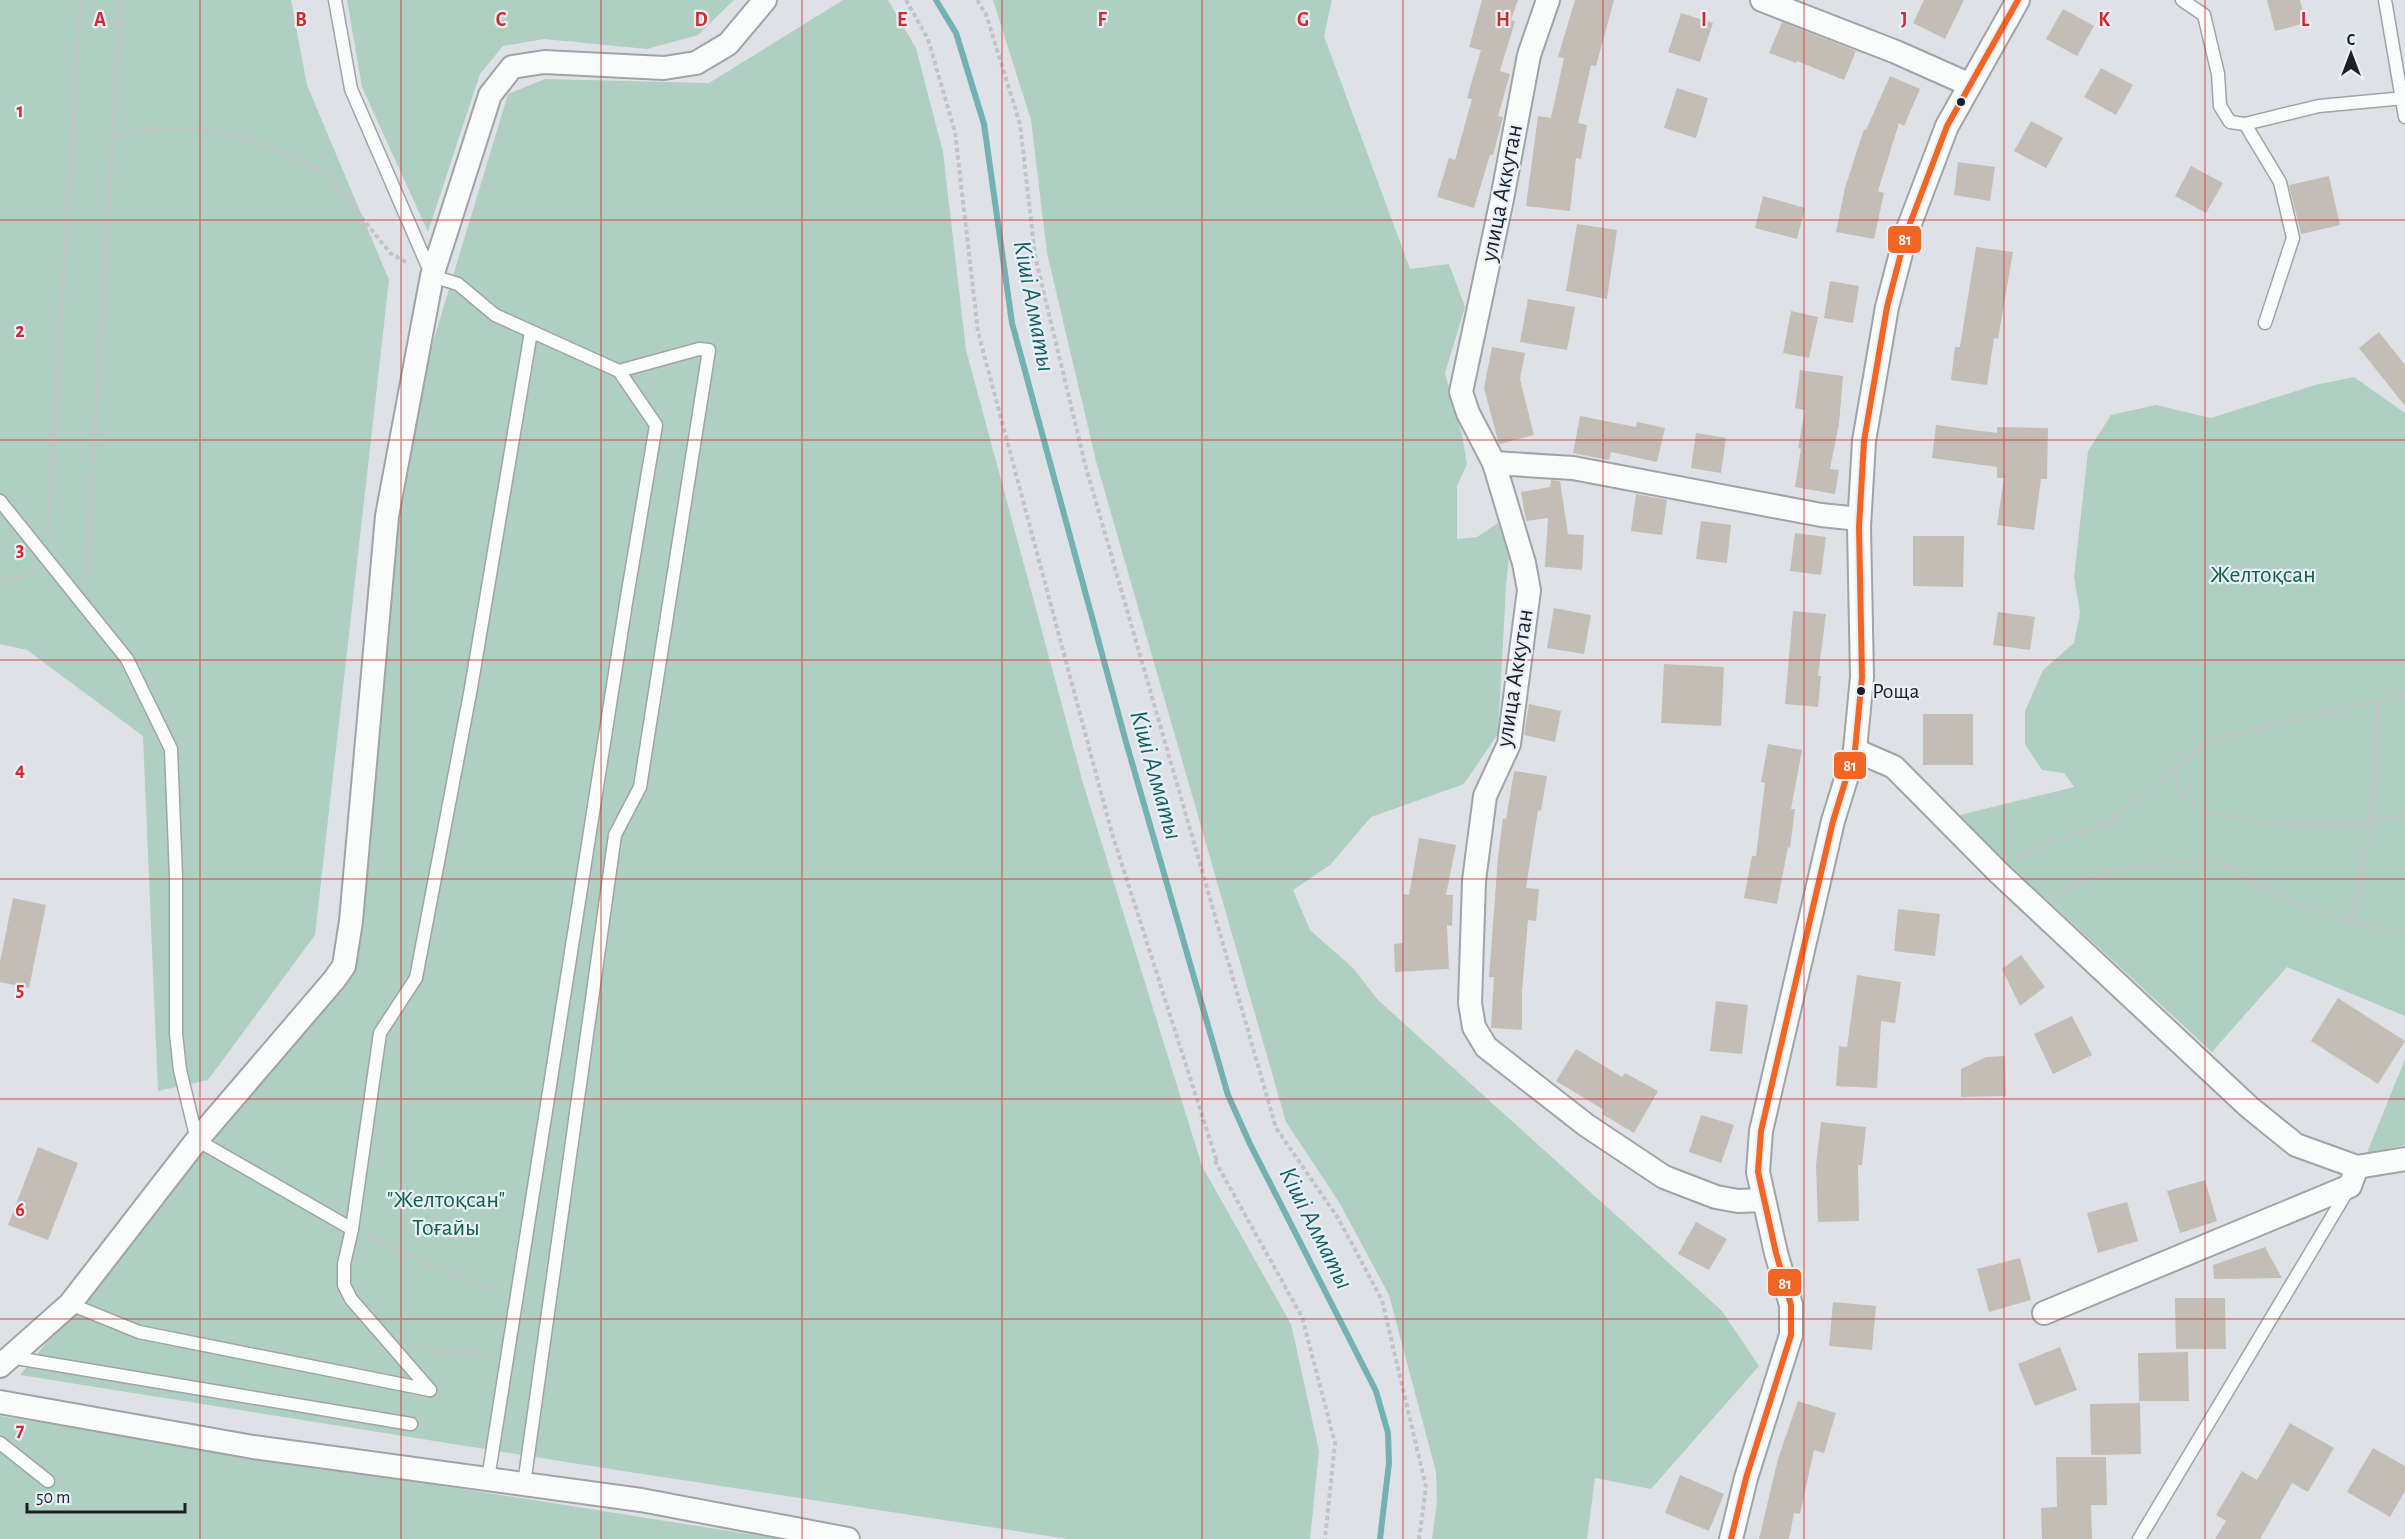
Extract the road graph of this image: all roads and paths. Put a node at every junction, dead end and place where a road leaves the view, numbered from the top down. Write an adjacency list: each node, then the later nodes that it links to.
1 (81, 0): 24 (path)
2 (121, 0): 16 (path)
3 (335, 0): 17 (lane)
4 (765, 0): 17 (street)
5 (906, 0): 55 (path)
6 (977, 0): 56 (path)
7 (1548, 0): 21 (street, улица Аккутан)
8 (1762, 0): 12 (street)
9 (2018, 0): 12 (street)
10 (2182, 0): 15 (lane)
11 (2385, 0): 13 (lane)
12 (1968, 84): 23 (street)
13 (2403, 99): 14 (lane); 15 (lane)
14 (2405, 117)
15 (2245, 124): 18 (lane)
16 (113, 137): 17 (path); 26 (path)
17 (432, 276): 19 (lane); 37 (street)
18 (2265, 323)
19 (531, 332): 20 (lane); 41 (lane)
20 (619, 371): 42 (lane); 53 (lane)
21 (1494, 463): 23 (street); 40 (street, улица Аккутан)
22 (0, 501): 24 (lane)
23 (1860, 519): 29 (street)
24 (47, 559): 25 (path); 26 (lane)
25 (0, 583)
26 (85, 606): 37 (lane)
27 (2405, 695): 28 (path)
28 (2379, 701): 30 (path); 32 (path)
29 (1855, 750): 33 (street); 40 (street)
30 (2176, 768): 32 (path); 33 (path)
31 (2405, 816): 32 (path)
32 (2372, 820): 35 (path)
33 (1999, 873): 34 (street)
34 (2037, 908): 35 (path); 39 (street)
35 (2350, 922): 36 (path)
36 (2405, 934)
37 (198, 1140): 41 (lane); 43 (street)
38 (2405, 1159): 39 (street)
39 (2353, 1177): 44 (street); 58 (lane)
40 (1764, 1200): 57 (street)
41 (352, 1229): 42 (path); 45 (lane)
42 (516, 1303): 46 (lane)
43 (70, 1304): 45 (lane); 47 (street)
44 (2044, 1313)
45 (392, 1346): 46 (path)
46 (507, 1357): 51 (lane)
47 (5, 1361): 49 (lane)
48 (0, 1402): 51 (street)
49 (411, 1424)
50 (0, 1443): 52 (lane)
51 (488, 1479): 53 (street)
52 (48, 1481)
53 (524, 1484): 54 (street)
54 (848, 1539)
55 (1325, 1539)
56 (1419, 1539)
57 (1731, 1539)
58 (2139, 1539)

